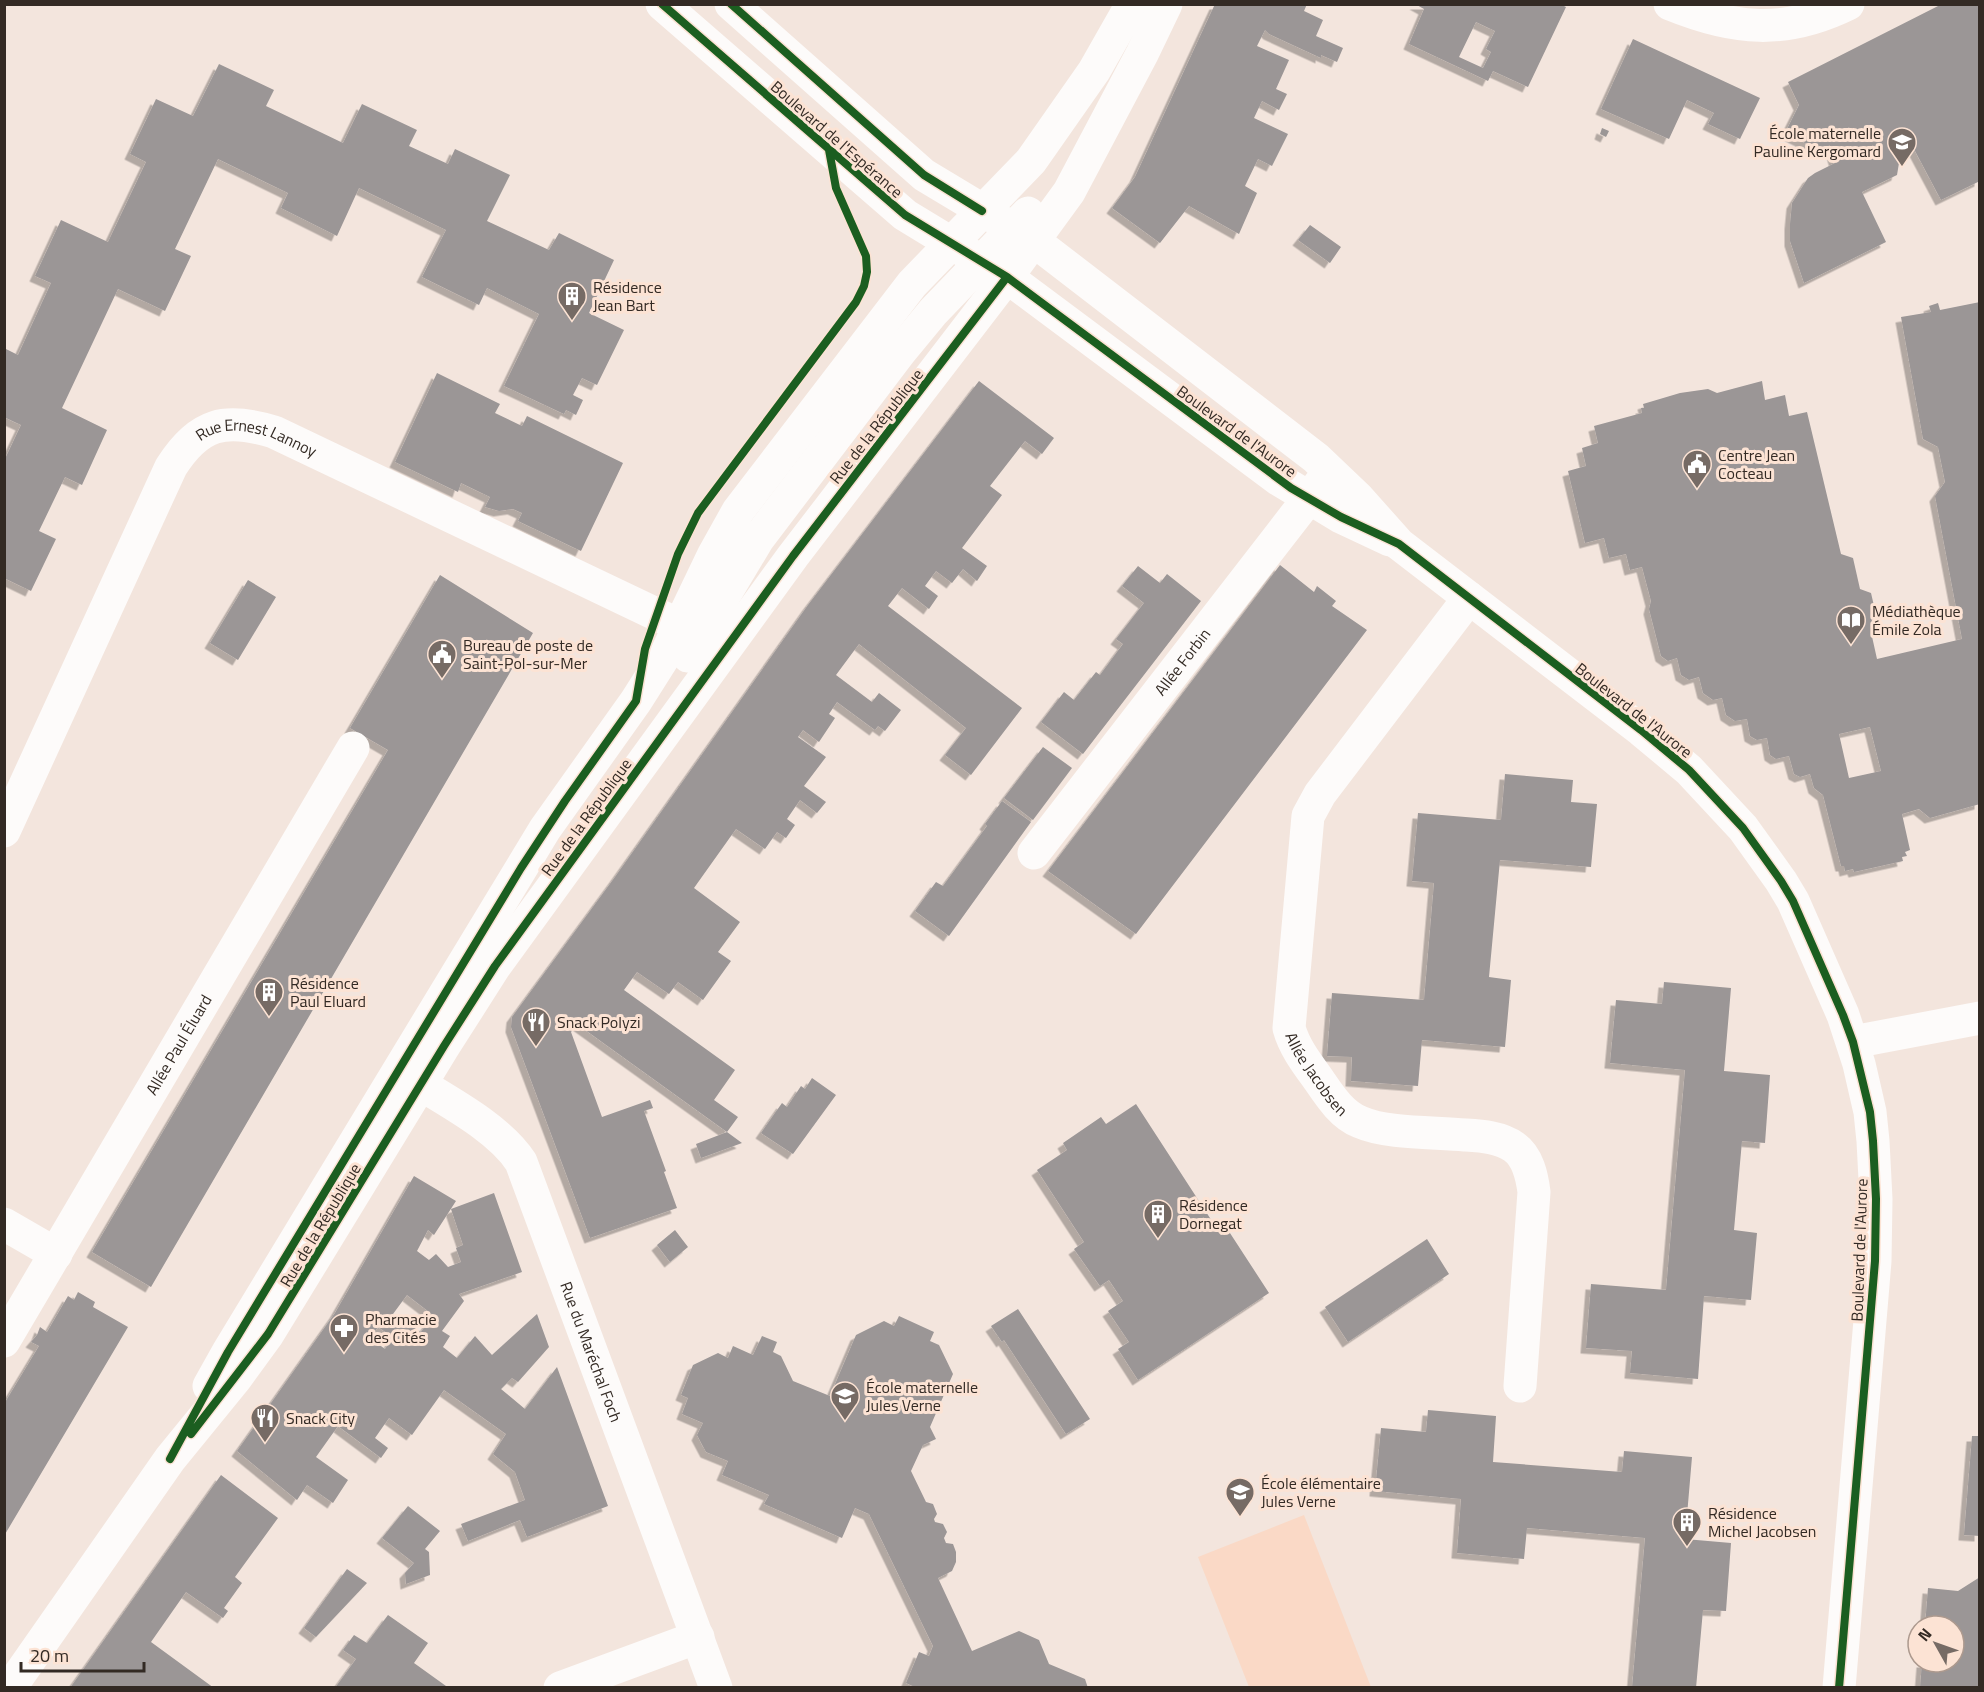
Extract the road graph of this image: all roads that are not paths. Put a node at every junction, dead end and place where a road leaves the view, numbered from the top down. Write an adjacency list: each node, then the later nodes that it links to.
1 (662, 4): 9 (street, Boulevard de l'Espérance)
2 (731, 4): 7 (street, Boulevard de l'Espérance)
3 (1132, 4): 7 (street, Rue de la République)
4 (1166, 4): 8 (street, Rue de la République)
5 (1670, 4): 6 (street)
6 (1848, 4)
7 (982, 211): 8 (street, Boulevard de l'Espérance); 9 (street, Rue de la République)
8 (1023, 235): 10 (street, Rue de la République); 11 (street, Boulevard de l'Aurore)
9 (951, 243): 10 (street, Boulevard de l'Espérance); 15 (street, Rue de la République)
10 (994, 269): 12 (street, Boulevard de l'Aurore); 21 (street, Rue de la République)
11 (1330, 471): 12 (street, Allée Forbin); 13 (street, Boulevard de l'Aurore)
12 (1308, 498): 13 (street, Boulevard de l'Aurore); 18 (street, Allée Forbin)
13 (1400, 544): 14 (street, Boulevard de l'Aurore)
14 (1469, 598): 20 (street, Boulevard de l'Aurore); 25 (street, Allée Jacobsen)
15 (681, 626): 17 (street, Rue Ernest Lannoy); 21 (street, Rue de la République)
16 (353, 748): 23 (street, Allée Paul Éluard)
17 (4, 831)
18 (1034, 854)
19 (1980, 1018): 20 (street)
20 (1853, 1042): 30 (street, Boulevard de l'Aurore)
21 (409, 1078): 26 (street, Rue du Maréchal Foch); 27 (street, Rue de la République)
22 (4, 1224): 23 (street)
23 (56, 1254): 24 (street, Allée Paul Éluard)
24 (4, 1341)
25 (1520, 1386)
26 (698, 1636): 28 (street); 29 (street, Rue du Maréchal Foch)
27 (10, 1688)
28 (560, 1688)
29 (717, 1688)
30 (1839, 1688)

